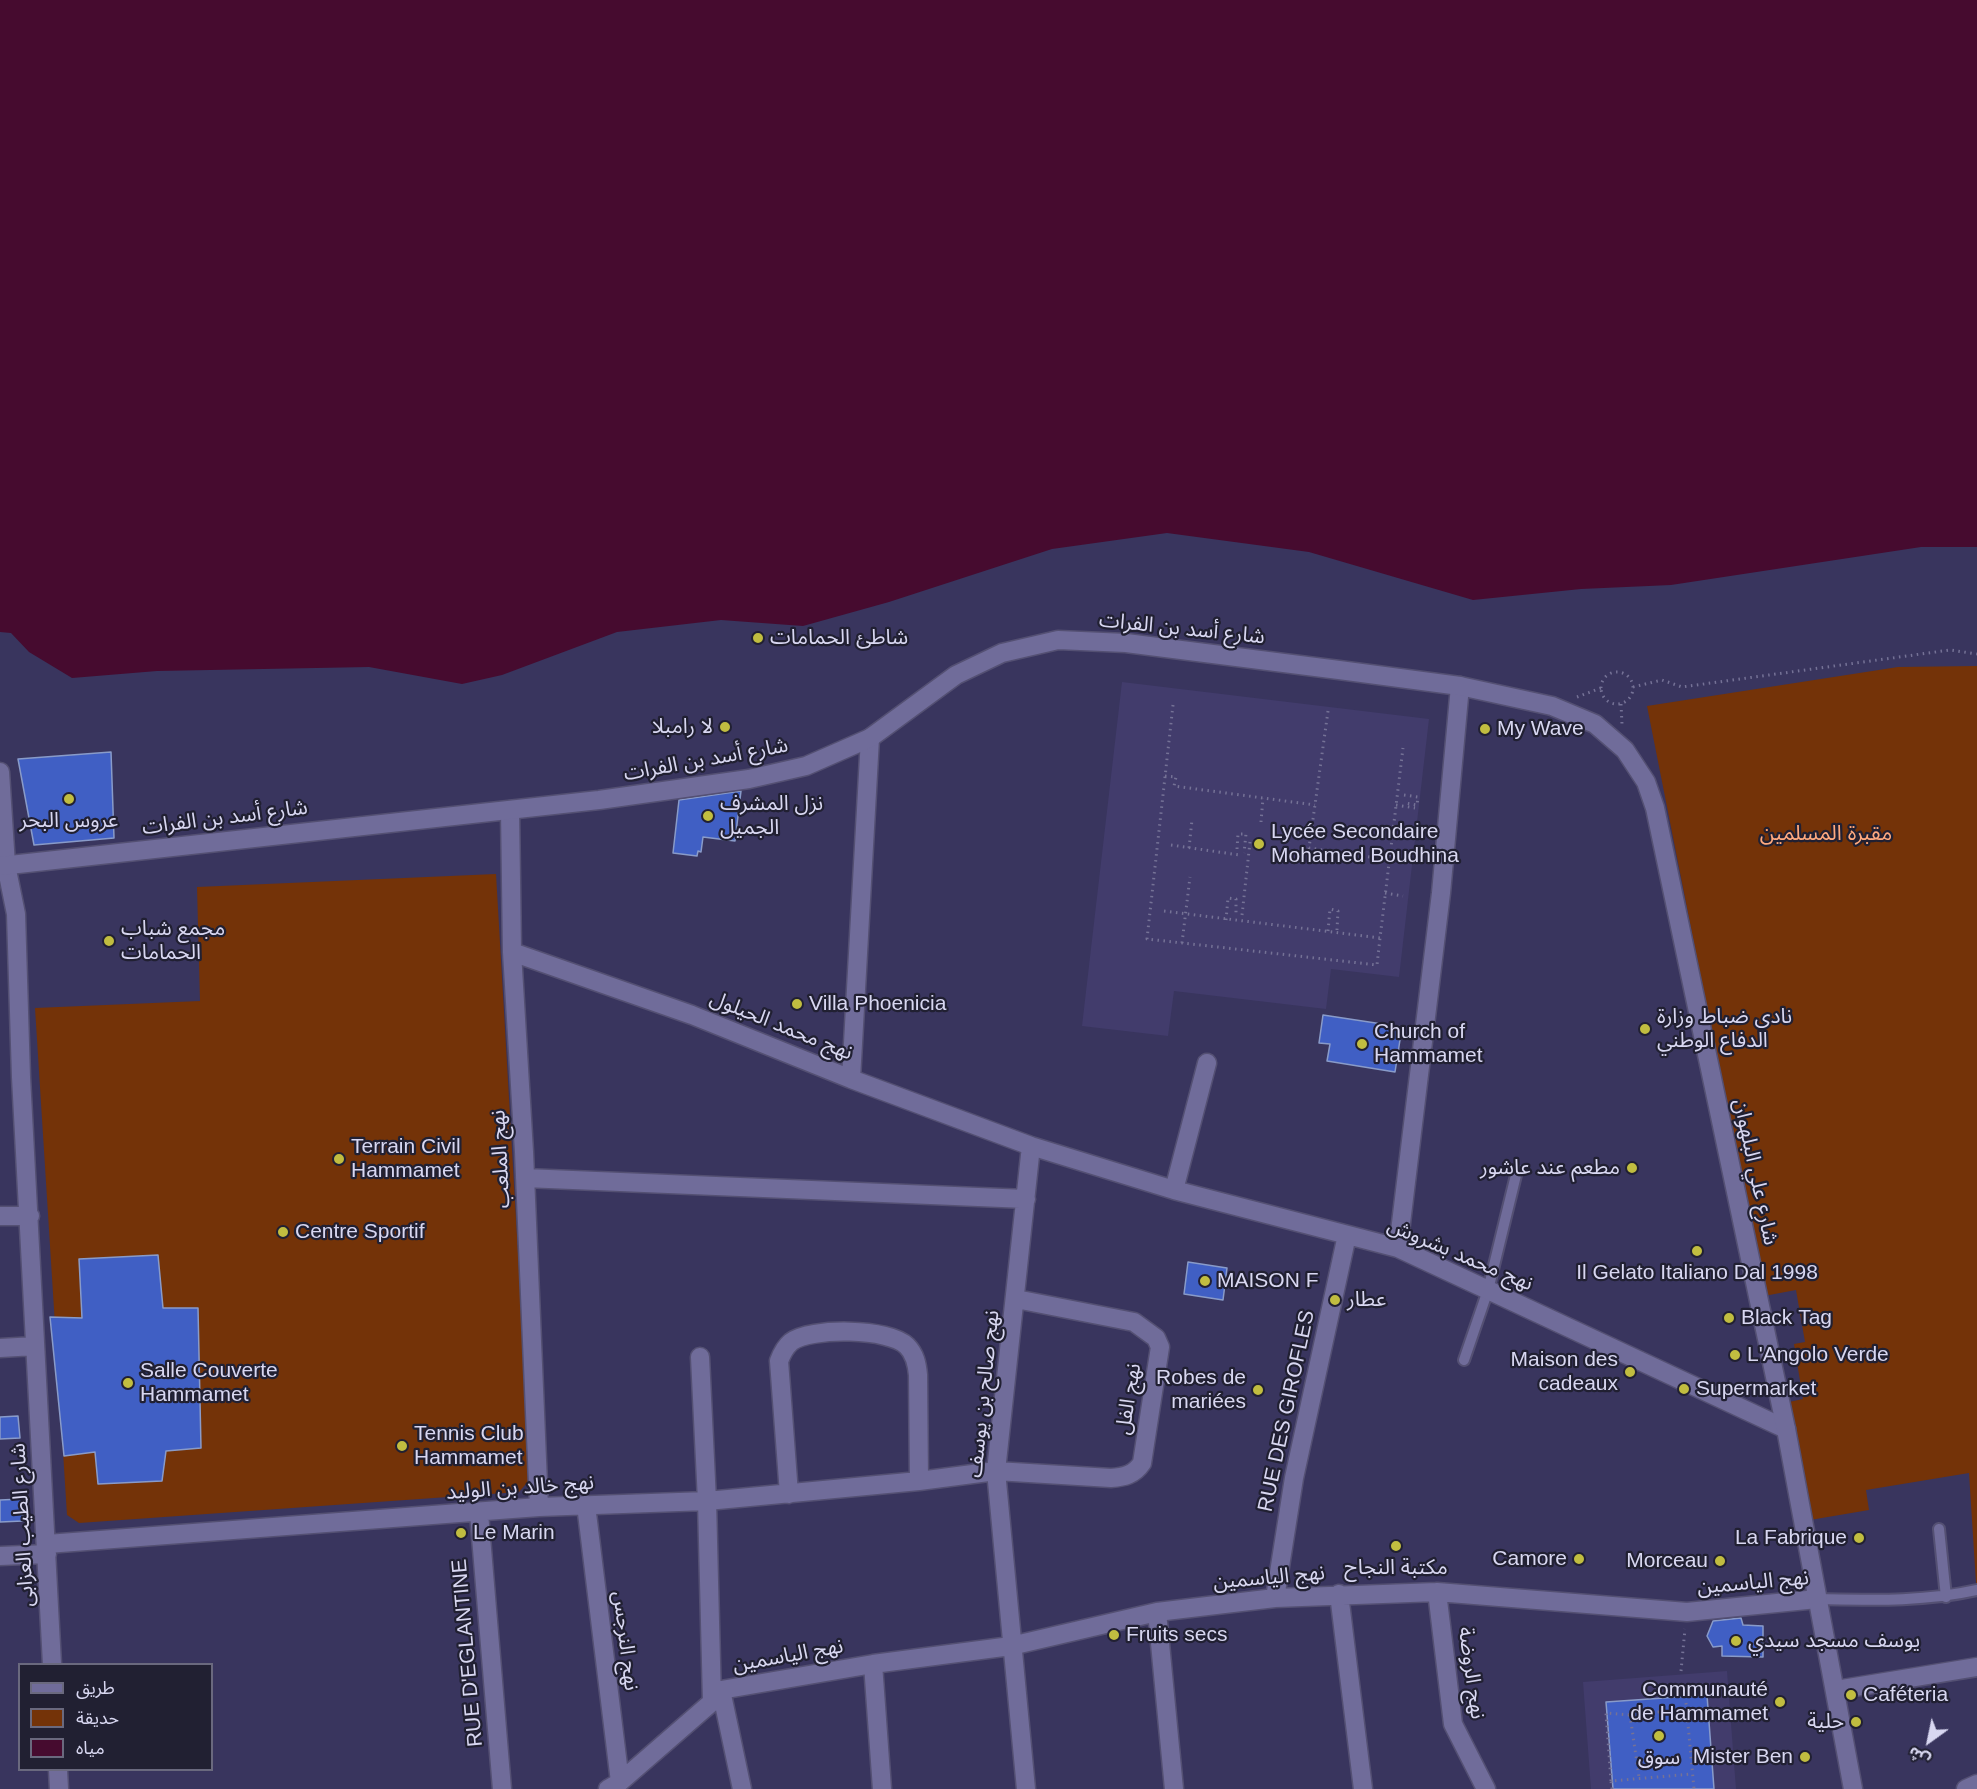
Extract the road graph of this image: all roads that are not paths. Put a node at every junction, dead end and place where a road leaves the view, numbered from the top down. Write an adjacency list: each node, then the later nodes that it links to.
1 (1460, 686): 2 (street, شارع أسد بن الفرات); 17 (street); 24 (street, شارع علي البلهوان)
2 (870, 738): 4 (street, شارع أسد بن الفرات); 8 (street)
3 (0, 772): 5 (street, شارع الطيب العزابى)
4 (510, 810): 5 (street, شارع أسد بن الفرات); 6 (street, نهج الملعب)
5 (3, 865): 15 (street, شارع الطيب العزابى)
6 (512, 952): 8 (street, نهج محمد الحيلول); 11 (street, نهج الملعب)
7 (1207, 1063): 12 (street)
8 (851, 1079): 9 (street, نهج محمد الحيلول)
9 (1031, 1146): 12 (street, نهج محمد بشروش); 13 (street, نهج صالح بن يوسف)
10 (1517, 1171): 18 (lane)
11 (525, 1178): 13 (street); 30 (street, نهج الملعب)
12 (1174, 1191): 16 (street, نهج محمد بشروش)
13 (1026, 1199): 19 (street, نهج صالح بن يوسف)
14 (0, 1216): 15 (street)
15 (30, 1216): 20 (street, شارع الطيب العزابى)
16 (1347, 1235): 17 (street, نهج محمد بشروش); 39 (street, RUE DES GIROFLES)
17 (1398, 1248): 18 (street, نهج محمد بشروش)
18 (1488, 1290): 23 (lane); 24 (street, نهج محمد بشروش)
19 (1016, 1299): 25 (street, نهج صالح بن يوسف); 25 (street, نهج الفل)
20 (35, 1346): 21 (street); 33 (street, شارع الطيب العزابى)
21 (0, 1348)
22 (700, 1357): 28 (street)
23 (1464, 1360)
24 (1786, 1429): 40 (street, شارع علي البلهوان)
25 (996, 1471): 26 (street, نهج خالد بن الوليد); 42 (street, نهج صالح بن يوسف)
26 (919, 1481): 27 (street, نهج خالد بن الوليد); 27 (street)
27 (789, 1494): 28 (street, نهج خالد بن الوليد)
28 (708, 1501): 29 (street, نهج خالد بن الوليد); 47 (street)
29 (586, 1505): 30 (street, نهج خالد بن الوليد); 50 (street, نهج النرجس)
30 (539, 1507): 31 (street, نهج خالد بن الوليد)
31 (479, 1513): 33 (street, نهج خالد بن الوليد); 52 (street, RUE D'EGLANTINE)
32 (1939, 1529): 38 (lane)
33 (47, 1549): 34 (street, نهج خالد بن الوليد); 43 (street, شارع الطيب العزابى)
34 (0, 1556)
35 (1977, 1590): 38 (lane, نهج الياسمين)
36 (1437, 1592): 37 (street, نهج الياسمين); 40 (street, نهج الياسمين); 58 (street, نهج الروضة)
37 (1339, 1594): 39 (street, نهج الياسمين); 57 (street)
38 (1946, 1597): 40 (lane, نهج الياسمين)
39 (1275, 1598): 41 (street, نهج الياسمين)
40 (1817, 1599): 46 (street, شارع علي البلهوان)
41 (1157, 1612): 42 (street, نهج الياسمين); 56 (street)
42 (1011, 1646): 44 (street, نهج الياسمين); 55 (street, نهج صالح بن يوسف)
43 (52, 1663)
44 (873, 1664): 47 (street, نهج الياسمين); 54 (street)
45 (1977, 1667): 46 (street)
46 (1836, 1690): 59 (street, شارع علي البلهوان)
47 (716, 1696): 50 (street); 53 (street)
48 (58, 1771): 51 (street)
49 (1977, 1784): 60 (street)
50 (614, 1786)
51 (59, 1789)
52 (502, 1789)
53 (742, 1789)
54 (882, 1789)
55 (1026, 1789)
56 (1174, 1789)
57 (1363, 1789)
58 (1486, 1789)
59 (1853, 1789)
60 (1966, 1789)

